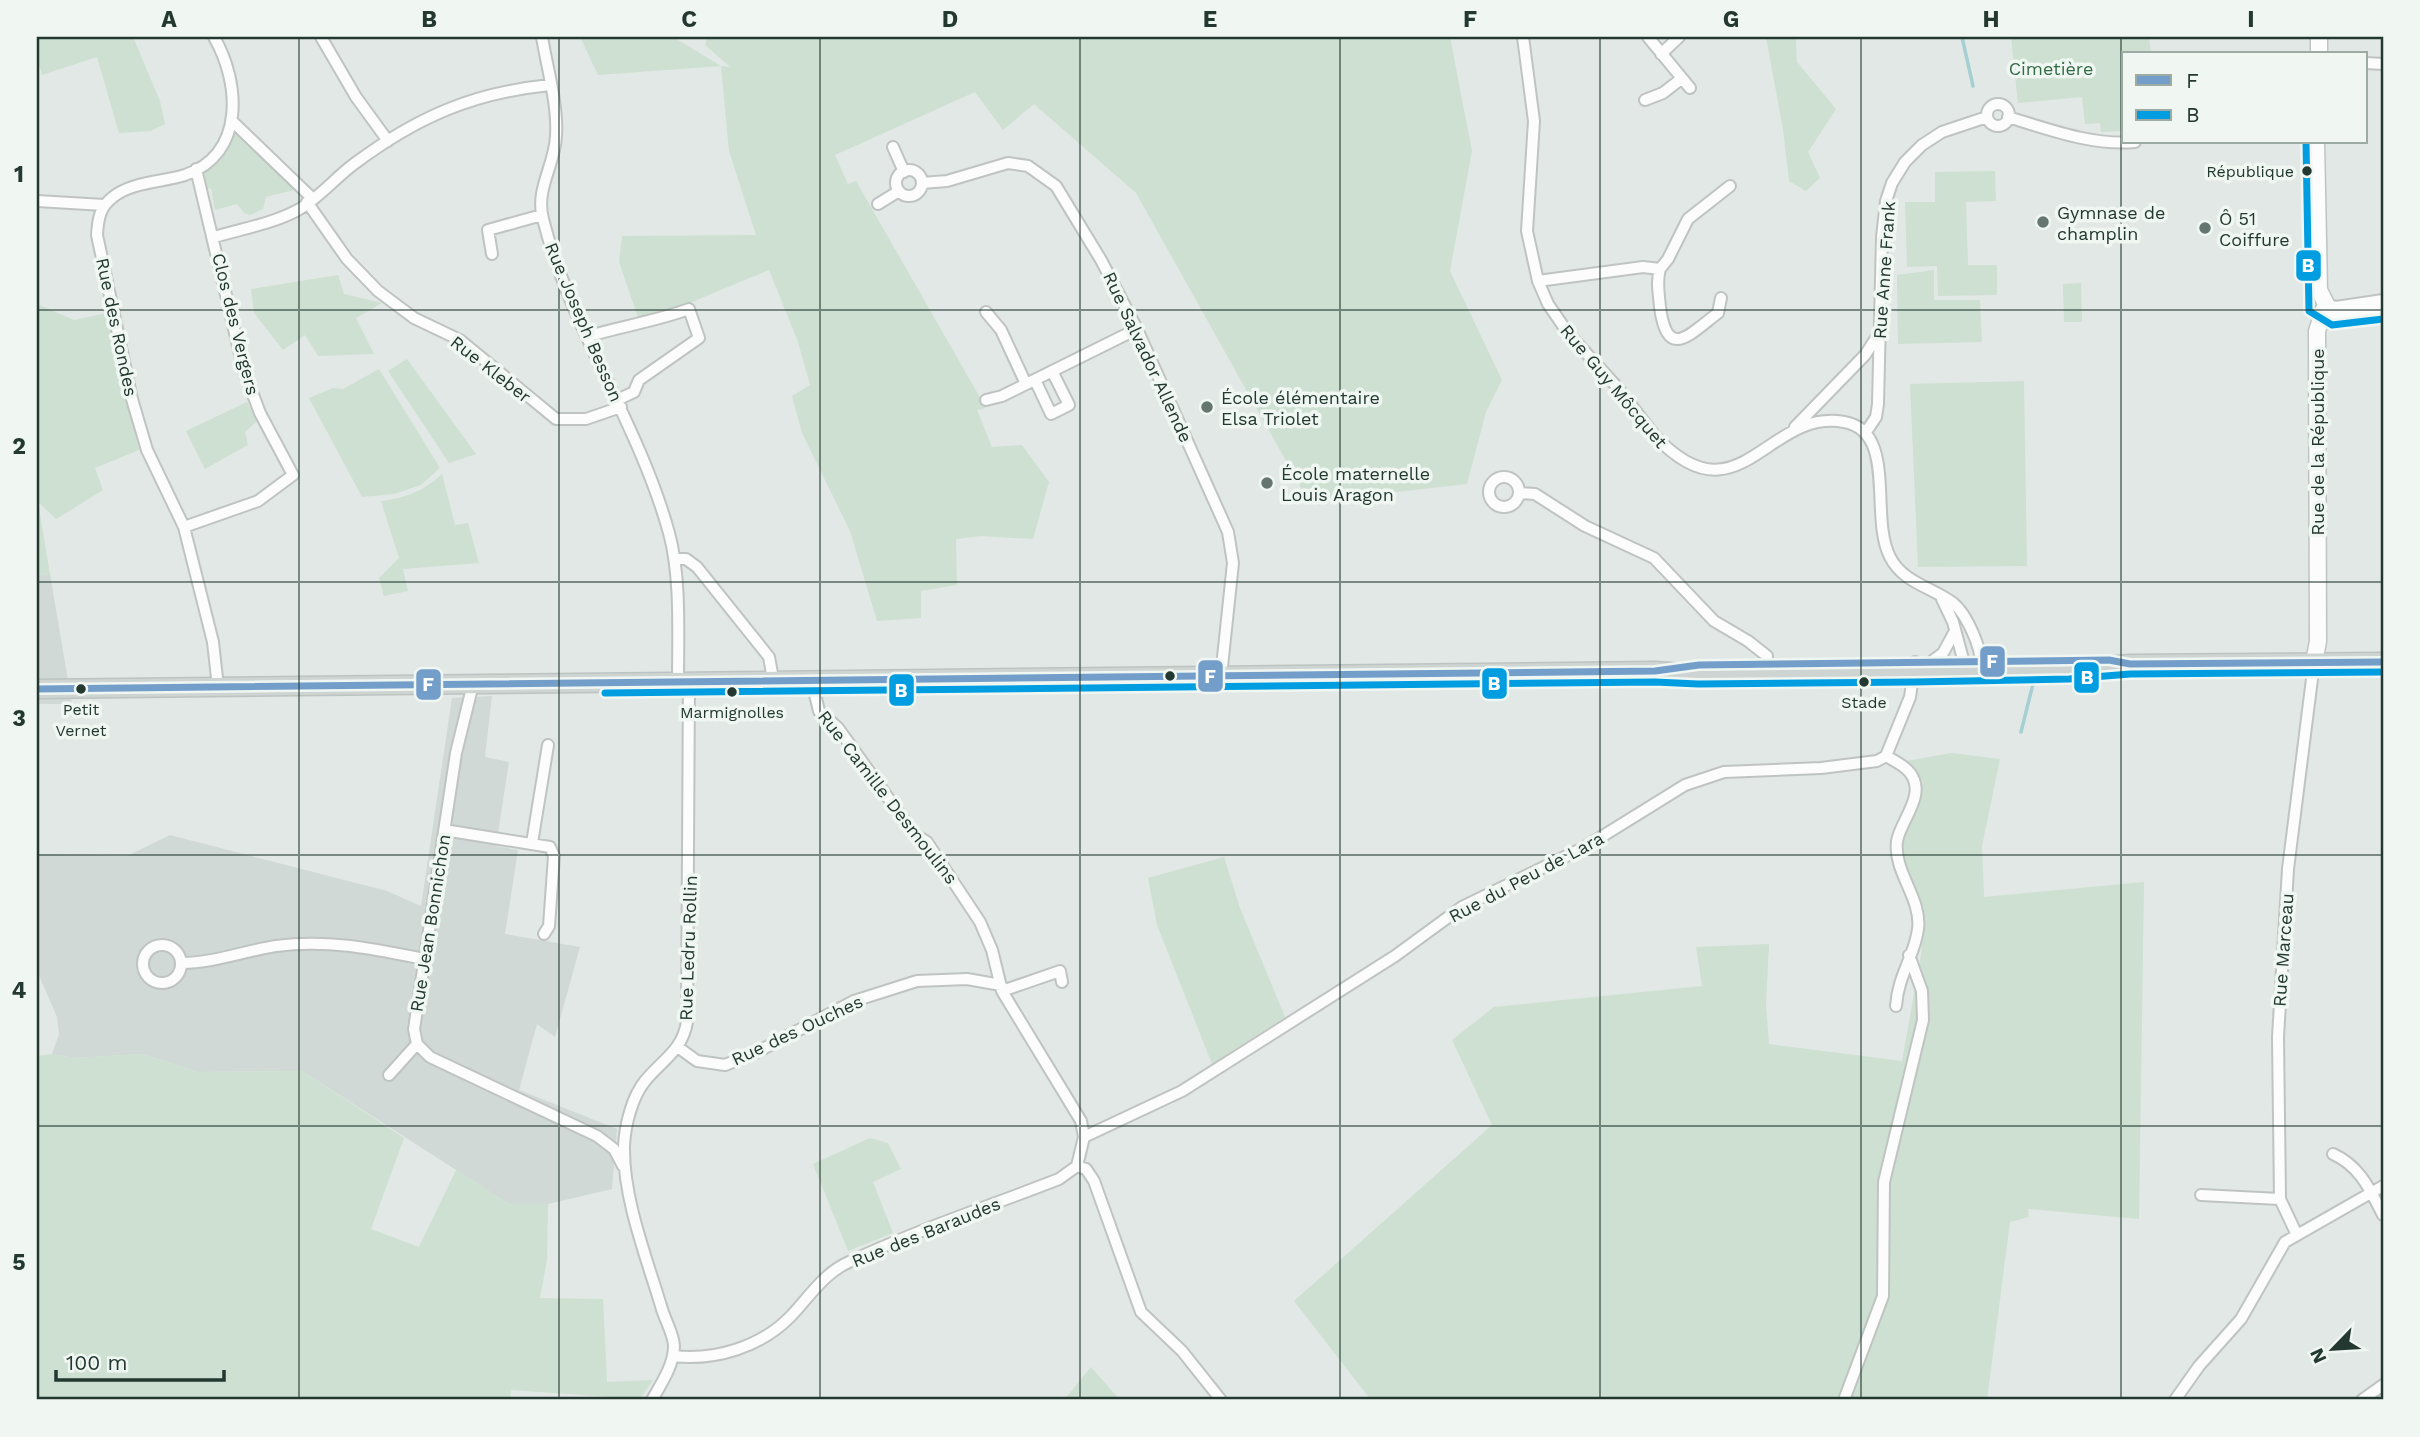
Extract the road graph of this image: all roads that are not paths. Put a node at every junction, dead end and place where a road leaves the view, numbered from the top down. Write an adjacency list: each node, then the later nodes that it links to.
1 (214, 37): 12 (street)
2 (321, 37): 13 (street)
3 (542, 37): 9 (street, Rue Joseph Besson)
4 (1523, 37): 30 (street, Rue Guy Môcquet)
5 (1648, 37): 7 (street)
6 (1679, 37): 7 (street)
7 (1661, 54): 8 (street)
8 (1681, 79): 10 (street); 11 (street)
9 (550, 85): 13 (street); 26 (street, Rue Joseph Besson)
10 (1690, 88)
11 (1645, 100)
12 (232, 121): 17 (street); 22 (street, Rue Kleber)
13 (388, 141): 22 (street)
14 (2122, 141): 37 (street, Rue Anne Frank)
15 (2316, 144): 33 (street, Rue de la République)
16 (893, 147): 18 (street)
17 (196, 169): 25 (street); 27 (street, Clos des Vergers)
18 (904, 172): 19 (street); 21 (street)
19 (922, 183): 21 (street); 36 (street, Rue Salvador Allende)
20 (1730, 186): 29 (street)
21 (899, 191): 24 (street)
22 (310, 200): 27 (street); 42 (street, Rue Kleber)
23 (37, 201): 25 (street)
24 (878, 204)
25 (104, 205): 46 (street, Rue des Rondes)
26 (542, 215): 28 (street); 38 (street, Rue Joseph Besson)
27 (214, 237): 46 (street, Clos des Vergers)
28 (492, 254)
29 (1660, 269): 30 (street); 31 (street)
30 (1538, 281): 43 (street, Rue Guy Môcquet)
31 (1721, 298)
32 (2383, 300): 33 (street)
33 (2324, 303): 34 (street); 51 (street, Rue de la République)
34 (2383, 308)
35 (986, 312): 40 (street)
36 (1137, 329): 39 (street); 55 (street, Rue Salvador Allende)
37 (1879, 332): 43 (street); 44 (street, Rue Anne Frank)
38 (589, 336): 42 (street, Rue Joseph Besson); 42 (street)
39 (1052, 371): 40 (street); 40 (street)
40 (1031, 382): 41 (street)
41 (986, 400)
42 (619, 403): 47 (street, Rue Joseph Besson)
43 (1791, 431): 44 (street, Rue Guy Môcquet)
44 (1866, 432): 48 (street)
45 (1519, 493): 54 (street)
46 (184, 527): 60 (street, Rue des Rondes)
47 (674, 559): 57 (street); 58 (street, Rue Joseph Besson)
48 (1942, 599): 49 (street); 53 (street)
49 (1955, 631): 52 (street); 53 (street)
50 (2383, 662): 51 (main road)
51 (2305, 663): 53 (main road); 83 (street, Rue Marceau)
52 (1920, 665): 53 (main road); 54 (main road); 63 (street)
53 (1973, 665)
54 (1768, 668): 55 (main road)
55 (1221, 676): 56 (main road)
56 (811, 678): 57 (main road); 71 (street, Rue Camille Desmoulins)
57 (773, 679): 58 (main road)
58 (684, 681): 59 (main road); 74 (street, Rue Ledru Rollin)
59 (473, 684): 60 (main road); 64 (street, Rue Jean Bonnichon)
60 (218, 687): 61 (main road)
61 (37, 689)
62 (548, 745): 65 (street)
63 (1886, 756): 67 (street); 76 (street, Rue du Peu de Lara)
64 (444, 830): 65 (street); 68 (street, Rue Jean Bonnichon)
65 (533, 843): 66 (street)
66 (544, 934)
67 (1909, 955): 72 (street); 90 (street)
68 (424, 959): 69 (street); 73 (street, Rue Jean Bonnichon)
69 (181, 963)
70 (1062, 982): 71 (street)
71 (1001, 988): 74 (street, Rue des Ouches); 76 (street, Rue Camille Desmoulins)
72 (1896, 1006)
73 (417, 1044): 75 (street); 79 (street)
74 (679, 1048): 79 (street)
75 (389, 1074)
76 (1084, 1138): 78 (street)
77 (2333, 1154): 81 (street)
78 (1076, 1166): 86 (street, Rue des Baraudes); 89 (street)
79 (624, 1168): 86 (street)
80 (2383, 1186): 81 (street)
81 (2371, 1192): 84 (street); 85 (street)
82 (2201, 1195): 83 (street)
83 (2280, 1199): 85 (street, Rue Marceau)
84 (2383, 1216)
85 (2297, 1235): 91 (street)
86 (673, 1356): 88 (street)
87 (2383, 1385): 92 (street)
88 (652, 1400)
89 (1221, 1400)
90 (1844, 1400)
91 (2175, 1400)
92 (2362, 1400)

